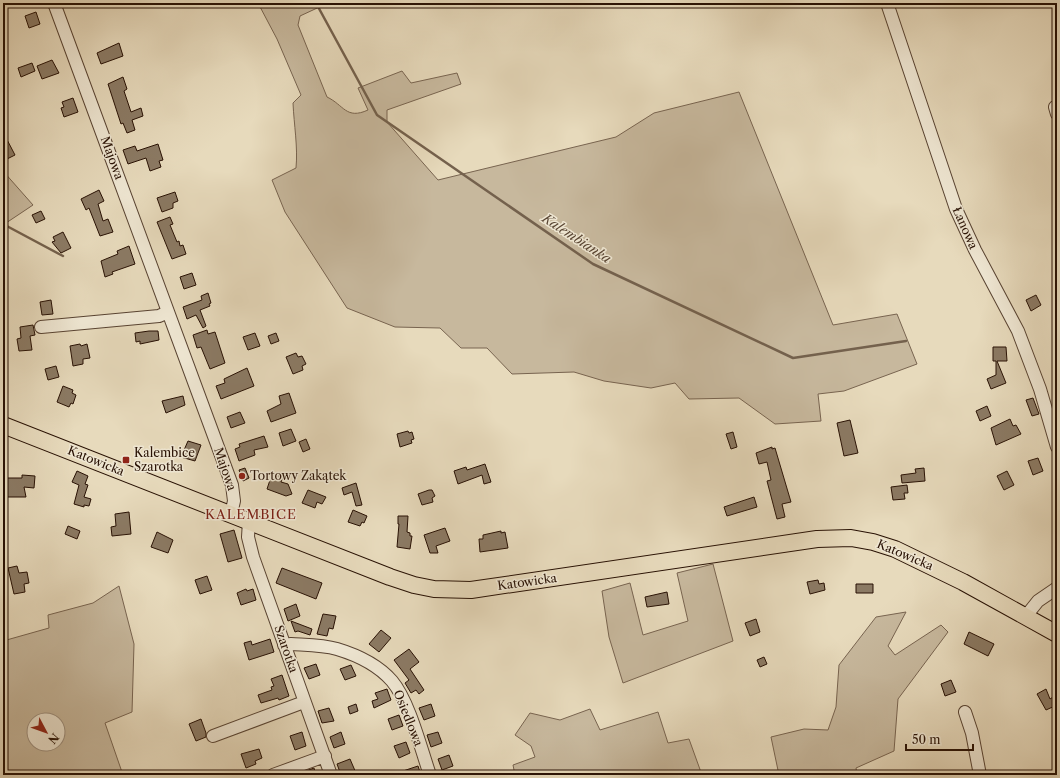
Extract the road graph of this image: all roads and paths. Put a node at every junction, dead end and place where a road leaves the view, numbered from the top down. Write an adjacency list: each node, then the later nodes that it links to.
1 (54, 3): 3 (street, Majowa)
2 (887, 3): 6 (street, Łanowa)
3 (168, 312): 4 (street); 7 (street, Majowa)
4 (41, 327)
5 (3, 425): 7 (main road, Katowicka)
6 (1057, 447)
7 (231, 514): 8 (main road, Katowicka)
8 (249, 521): 10 (main road, Katowicka); 12 (street, Szarotka)
9 (1057, 588): 10 (street)
10 (1026, 616): 11 (main road, Katowicka)
11 (1057, 634)
12 (284, 645): 13 (street, Szarotka); 19 (street, Osiedlowa)
13 (304, 702): 15 (street); 16 (street, Szarotka)
14 (965, 712): 20 (street)
15 (213, 736)
16 (325, 756): 17 (street); 18 (street, Szarotka)
17 (273, 775)
18 (331, 775)
19 (430, 775)
20 (980, 775)

